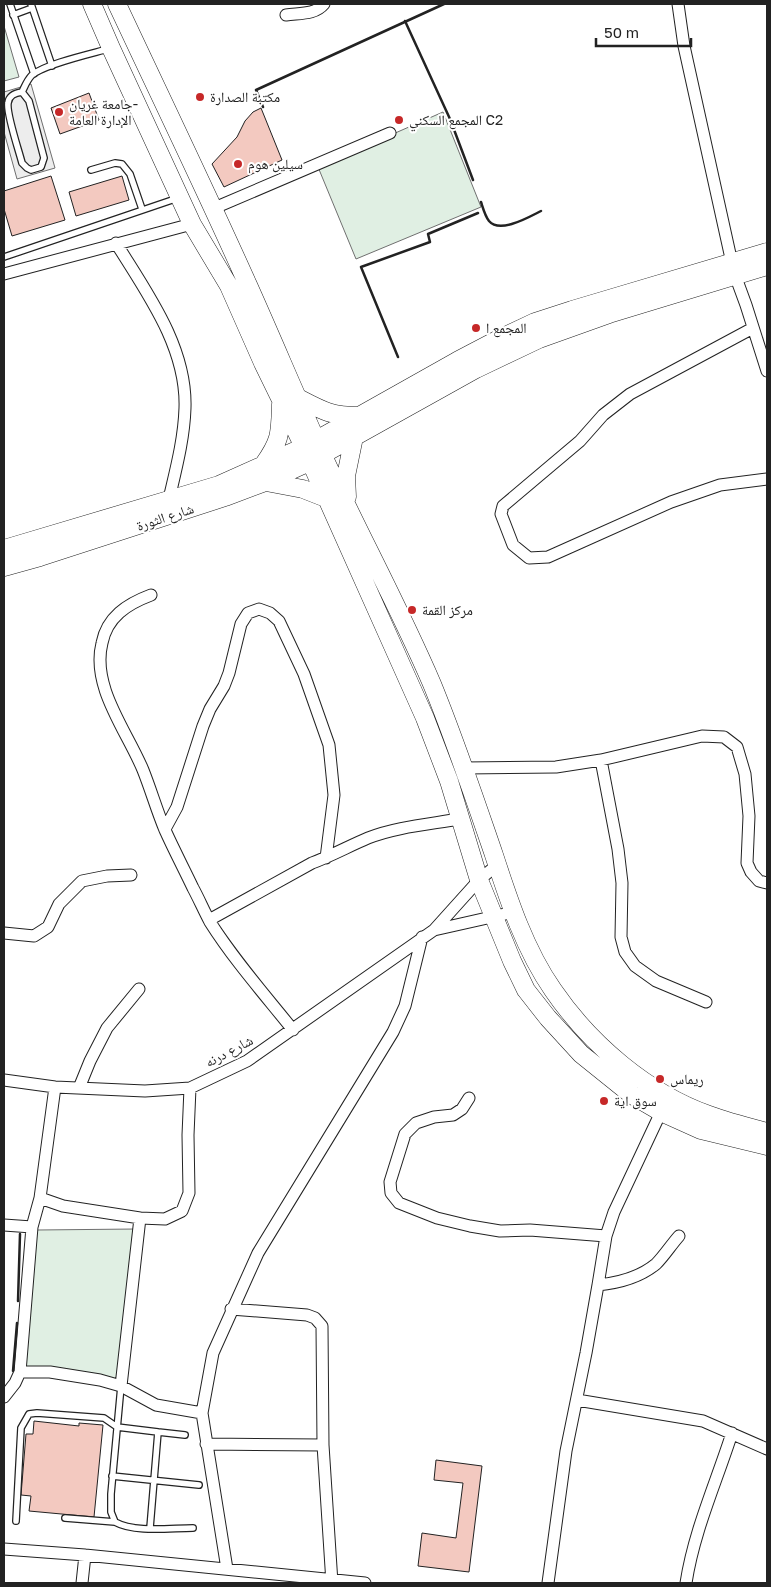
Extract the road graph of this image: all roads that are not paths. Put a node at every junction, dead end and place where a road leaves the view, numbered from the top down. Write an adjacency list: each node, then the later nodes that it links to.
1 (10, 4): 7 (lane)
2 (92, 4): 9 (main road)
3 (118, 4): 17 (main road)
4 (324, 4): 8 (street)
5 (678, 4): 23 (street)
6 (32, 6): 7 (lane); 10 (lane)
7 (13, 15): 11 (lane)
8 (286, 15)
9 (110, 48): 10 (lane); 15 (main road)
10 (52, 66): 11 (lane)
11 (34, 74): 12 (lane)
12 (22, 92): 12 (lane)
13 (390, 133): 17 (street)
14 (91, 170): 16 (lane)
15 (180, 197): 16 (lane); 18 (main road)
16 (142, 209): 21 (lane)
17 (212, 209): 28 (main road)
18 (192, 224): 19 (street); 28 (main road)
19 (116, 244): 24 (street); 36 (street)
20 (767, 252): 23 (main road)
21 (4, 256)
22 (767, 266): 23 (main road)
23 (733, 269): 25 (street); 26 (main road)
24 (4, 274)
25 (753, 328): 27 (street); 33 (street)
26 (537, 331): 29 (main road); 30 (main road)
27 (767, 371)
28 (290, 400): 29 (main road); 31 (main road); 32 (main road)
29 (360, 416): 31 (main road)
30 (354, 437): 31 (main road); 37 (main road)
31 (313, 451): 32 (main road, شارع الثورة); 34 (main road, شارع الثورة); 35 (main road); 37 (main road)
32 (264, 464): 36 (main road, شارع الثورة)
33 (767, 479)
34 (265, 482): 35 (main road); 39 (main road, شارع الثورة)
35 (326, 498): 43 (main road)
36 (169, 499): 38 (main road, شارع الثورة)
37 (347, 505): 42 (main road)
38 (4, 549)
39 (4, 567)
40 (151, 596): 44 (street)
41 (601, 760): 42 (street); 49 (street); 57 (street)
42 (464, 768): 46 (main road)
43 (459, 819): 45 (street); 48 (main road)
44 (165, 829): 45 (street); 52 (street)
45 (326, 858): 52 (street)
46 (497, 865): 48 (street, شارع درنه); 50 (main road)
47 (131, 875): 54 (street)
48 (479, 880): 51 (main road); 53 (street, شارع درنه)
49 (767, 883)
50 (514, 912): 51 (street, شارع درنه); 65 (main road)
51 (494, 916): 53 (street, شارع درنه); 64 (main road)
52 (209, 920): 58 (street)
53 (434, 930): 55 (street, شارع درنه)
54 (4, 933)
55 (422, 937): 58 (street, شارع درنه); 74 (street)
56 (139, 989): 61 (street)
57 (706, 1002)
58 (294, 1030): 62 (street, شارع درنه)
59 (4, 1080): 60 (street, شارع درنه)
60 (55, 1087): 61 (street, شارع درنه); 67 (street)
61 (79, 1088): 62 (street, شارع درنه)
62 (190, 1088): 68 (street)
63 (469, 1098): 71 (street)
64 (662, 1112): 66 (main road); 71 (street)
65 (767, 1132)
66 (767, 1146)
67 (40, 1198): 68 (street); 70 (street)
68 (140, 1218): 76 (street)
69 (4, 1225): 70 (street)
70 (32, 1227): 75 (street)
71 (606, 1236): 73 (street)
72 (678, 1236): 73 (street)
73 (598, 1285): 78 (street)
74 (231, 1309): 79 (street); 85 (street)
75 (20, 1372): 76 (street); 77 (street)
76 (121, 1386): 79 (street); 80 (lane)
77 (4, 1397)
78 (577, 1400): 82 (street); 101 (street)
79 (202, 1413): 84 (street)
80 (117, 1427): 81 (lane); 87 (lane); 91 (lane)
81 (158, 1432): 83 (lane); 88 (lane)
82 (732, 1433): 86 (street); 102 (street)
83 (185, 1435)
84 (206, 1444): 85 (street); 97 (street)
85 (323, 1444): 98 (street)
86 (767, 1449)
87 (112, 1476): 88 (lane); 92 (lane)
88 (154, 1481): 89 (lane); 93 (lane)
89 (199, 1485)
90 (65, 1518): 92 (lane)
91 (16, 1521)
92 (115, 1522): 93 (lane)
93 (150, 1528): 94 (lane)
94 (193, 1528)
95 (4, 1549): 96 (street)
96 (85, 1554): 97 (street); 99 (street)
97 (227, 1569): 98 (street)
98 (332, 1581): 100 (street)
99 (82, 1583)
100 (365, 1583)
101 (548, 1583)
102 (686, 1583)

